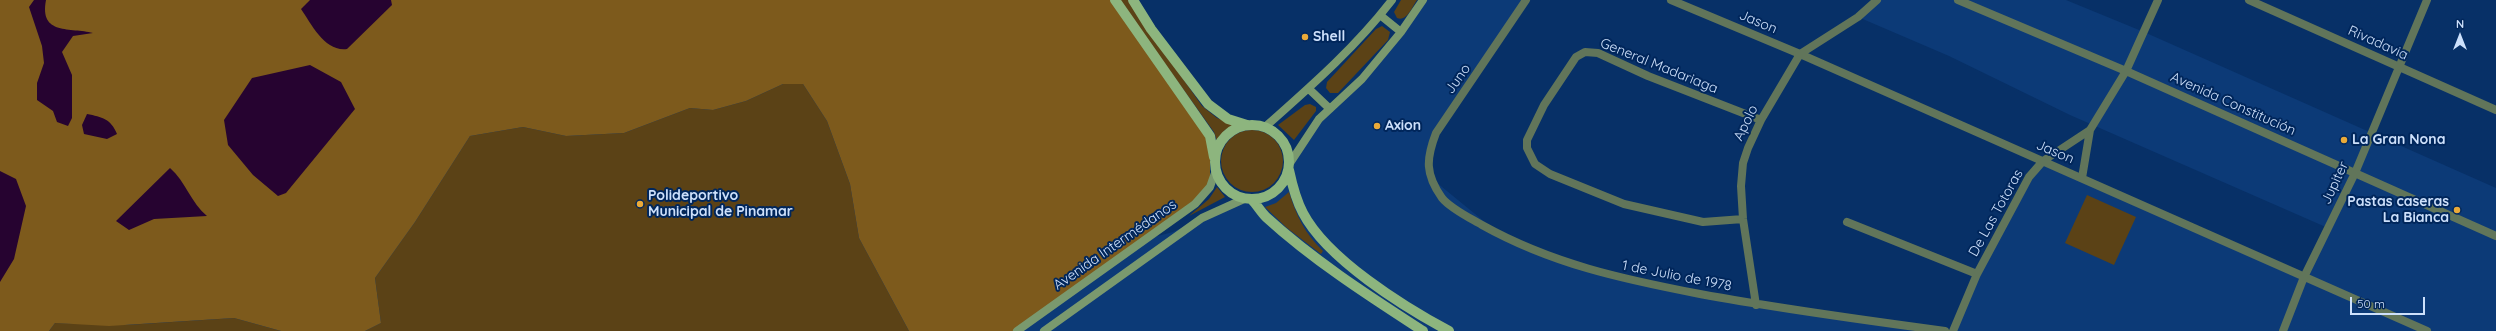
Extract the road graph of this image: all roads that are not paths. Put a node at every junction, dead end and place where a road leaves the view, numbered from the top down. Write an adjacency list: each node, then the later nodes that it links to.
1 (1114, 0): 25 (main road)
2 (1133, 0): 21 (main road)
3 (1392, 0): 12 (main road)
4 (1423, 0): 13 (main road)
5 (1526, 0): 28 (street, Juno)
6 (1671, 0): 14 (street, Jason)
7 (1877, 0): 14 (street, Apolo)
8 (1958, 0): 16 (street, Avenida Constitución)
9 (2158, 0): 16 (street, De Las Totoras)
10 (2250, 0): 15 (street, Rivadavia)
11 (2427, 0): 15 (street, Jupiter)
12 (1380, 15): 13 (main road); 17 (main road)
13 (1401, 32): 18 (main road)
14 (1800, 54): 20 (street, Apolo); 24 (street, Jason)
15 (2398, 66): 19 (street, Rivadavia); 27 (street, Jupiter)
16 (2126, 71): 23 (street, De Las Totoras); 27 (street, Avenida Constitución)
17 (1309, 90): 18 (main road); 22 (main road)
18 (1330, 109): 26 (main road)
19 (2496, 110)
20 (1761, 120): 31 (street, Apolo); 31 (street, General Madariaga)
21 (1247, 125): 22 (main road); 25 (main road)
22 (1265, 127): 26 (main road)
23 (2090, 130): 24 (street, De Las Totoras); 29 (street, De Las Totoras)
24 (2043, 161): 29 (street, Jason); 34 (street, De Las Totoras)
25 (1216, 166): 30 (main road); 37 (main road, Avenida Intermédanos)
26 (1290, 166): 30 (main road); 40 (main road)
27 (2355, 173): 33 (street, Avenida Constitución); 35 (street, Jupiter)
28 (1431, 178): 36 (street, 1 de Julio de 1978)
29 (2082, 178): 35 (street, Jason)
30 (1248, 199): 38 (main road); 39 (main road)
31 (1743, 219): 36 (street, Apolo)
32 (1847, 222): 34 (street)
33 (2496, 236)
34 (1978, 274): 42 (street, De Las Totoras)
35 (2304, 277): 43 (street, Jupiter); 44 (street, Jason)
36 (1756, 305): 41 (street, 1 de Julio de 1978)
37 (1017, 331)
38 (1044, 331)
39 (1423, 331)
40 (1449, 331)
41 (1945, 331)
42 (1953, 331)
43 (2283, 331)
44 (2427, 331)

